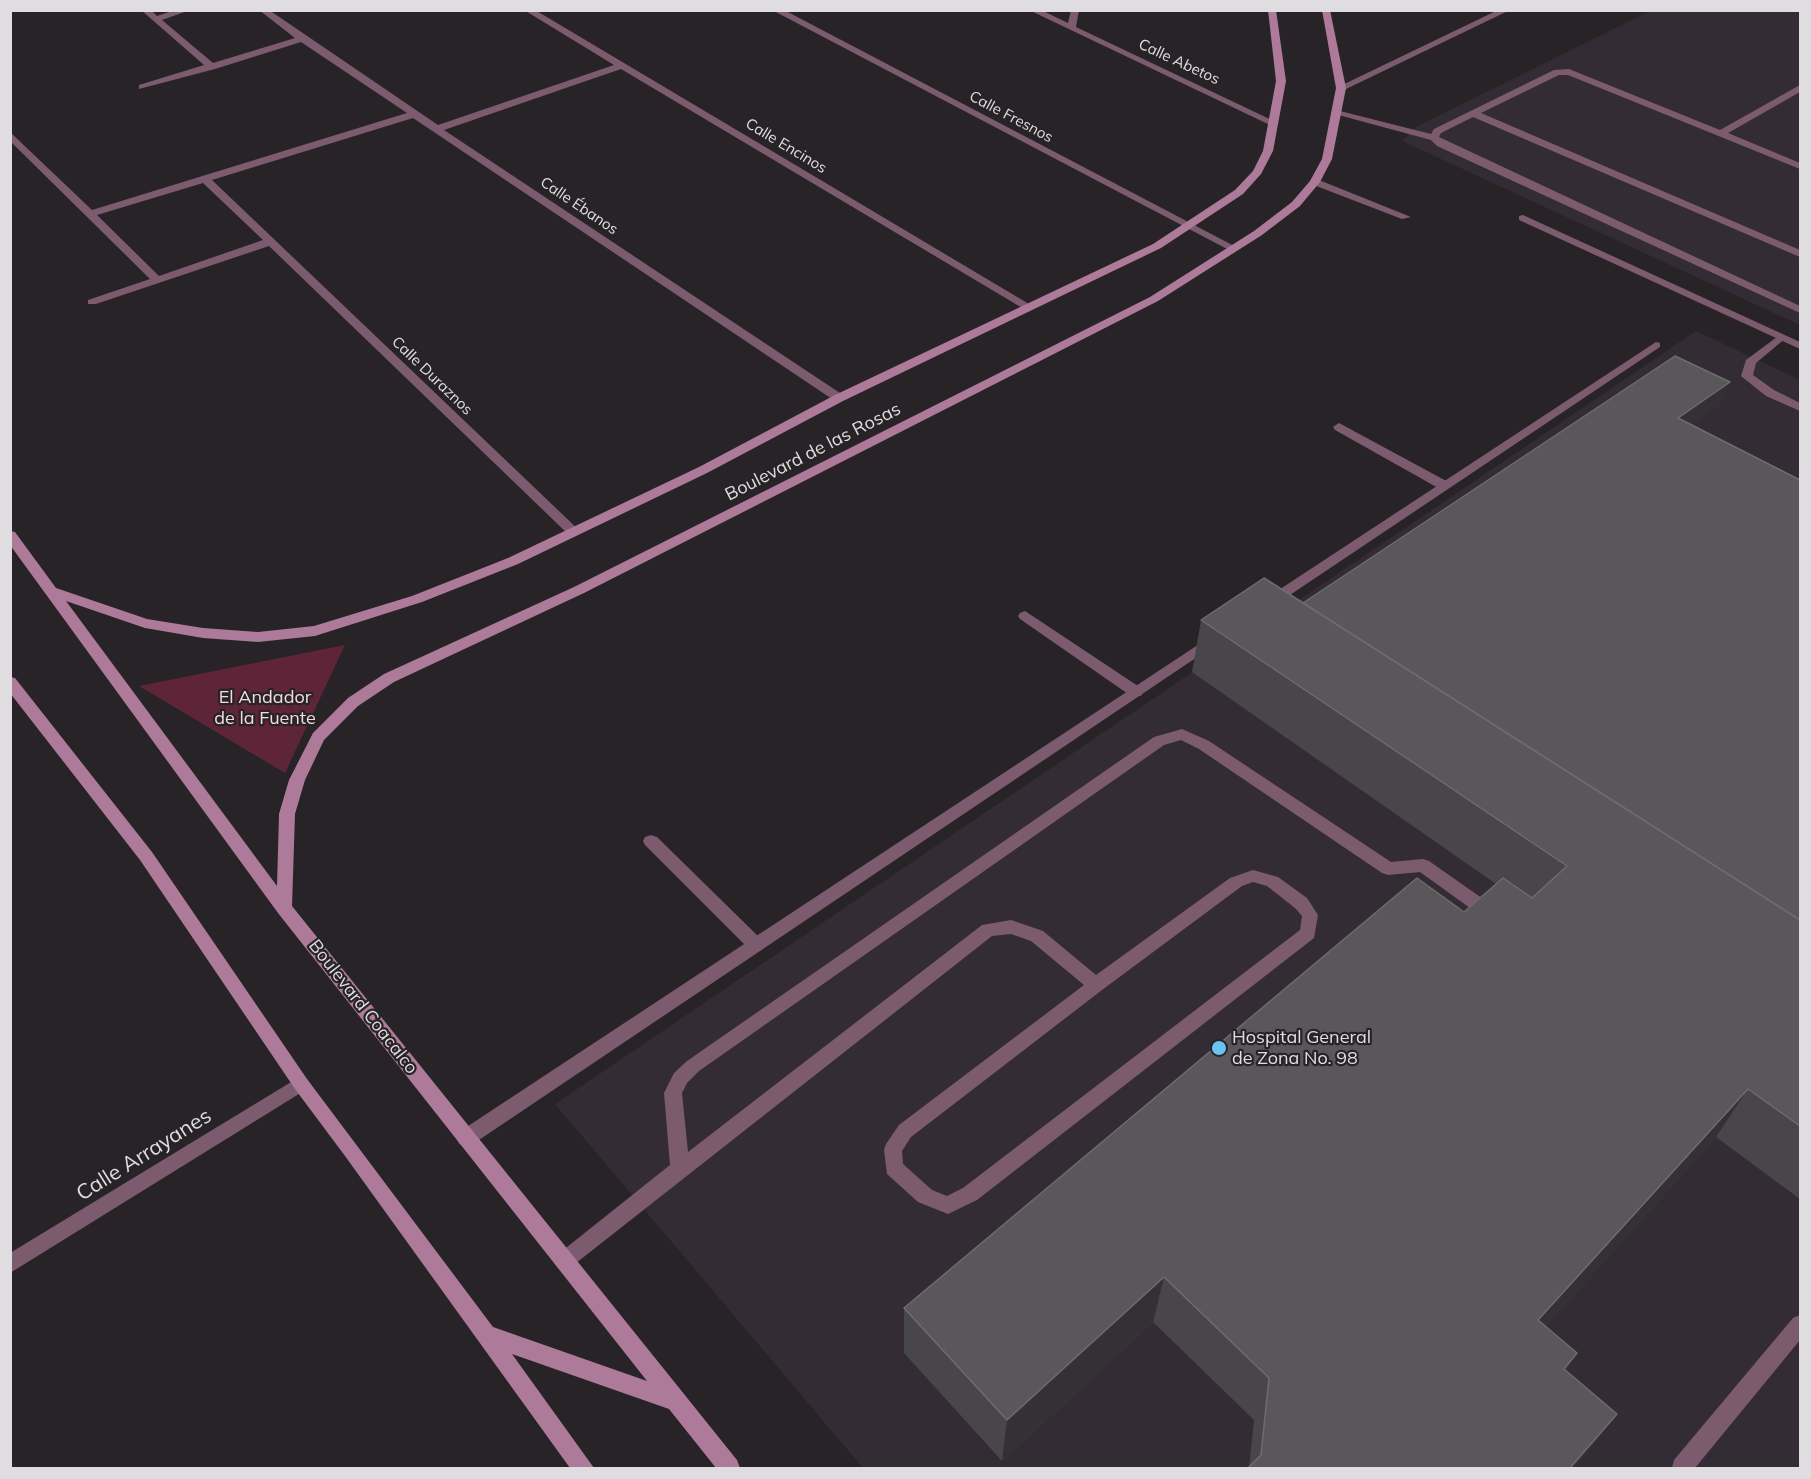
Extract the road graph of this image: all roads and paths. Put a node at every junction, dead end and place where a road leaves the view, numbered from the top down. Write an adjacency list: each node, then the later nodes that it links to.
1 (145, 10): 11 (street)
2 (186, 10): 11 (street)
3 (263, 10): 13 (street, Calle Ébanos)
4 (528, 10): 14 (street, Calle Encinos)
5 (776, 10): 33 (street, Calle Fresnos)
6 (1033, 10): 12 (street, Calle Abetos)
7 (1075, 10): 12 (street)
8 (1272, 10): 22 (street, Boulevard de las Rosas)
9 (1326, 10): 17 (street, Boulevard de las Rosas)
10 (1506, 10): 17 (street)
11 (156, 19): 15 (street)
12 (1072, 27): 22 (street, Calle Abetos)
13 (302, 39): 15 (street); 20 (street, Calle Ébanos)
14 (621, 66): 23 (street); 39 (street, Calle Encinos)
15 (212, 68): 16 (street)
16 (142, 87)
17 (1341, 88): 19 (street, Boulevard de las Rosas)
18 (1800, 88): 24 (street)
19 (1336, 113): 26 (street); 29 (street, Boulevard de las Rosas)
20 (415, 114): 23 (street, Calle Ébanos); 28 (street)
21 (1474, 114): 24 (street); 26 (street); 36 (street)
22 (1273, 123): 33 (street, Boulevard de las Rosas)
23 (436, 129): 44 (street, Calle Ébanos)
24 (1720, 134): 27 (street)
25 (10, 135): 30 (street)
26 (1434, 138): 40 (street)
27 (1800, 166)
28 (204, 178): 30 (street); 34 (street, Calle Duraznos)
29 (1315, 182): 31 (street); 35 (street, Boulevard de las Rosas)
30 (91, 214): 37 (street)
31 (1406, 217)
32 (1523, 218): 41 (street)
33 (1188, 226): 35 (street, Calle Fresnos); 39 (street, Boulevard de las Rosas)
34 (269, 242): 37 (street); 48 (street, Calle Duraznos)
35 (1233, 248): 57 (street, Boulevard de las Rosas)
36 (1800, 254)
37 (157, 280): 38 (street)
38 (92, 302)
39 (1028, 308): 44 (street, Boulevard de las Rosas)
40 (1800, 310)
41 (1780, 337): 43 (street); 45 (street)
42 (1656, 345): 47 (street)
43 (1800, 346)
44 (839, 398): 48 (street, Boulevard de las Rosas)
45 (1800, 407)
46 (1339, 427): 47 (street)
47 (1445, 486): 51 (street)
48 (574, 532): 50 (street, Boulevard de las Rosas)
49 (10, 535): 50 (street, Boulevard Coacalco)
50 (54, 592): 57 (street, Boulevard Coacalco)
51 (1256, 612)
52 (1025, 616): 55 (street)
53 (1226, 632): 55 (street)
54 (10, 682): 61 (street)
55 (1136, 692): 59 (street)
56 (651, 841): 59 (street)
57 (284, 908): 62 (street, Boulevard Coacalco)
58 (1506, 925): 63 (street)
59 (756, 945): 62 (street)
60 (1096, 986): 60 (street); 63 (street)
61 (301, 1084): 65 (street, Calle Arrayanes); 67 (street)
62 (466, 1138): 64 (street, Boulevard Coacalco)
63 (680, 1169): 64 (street)
64 (564, 1261): 68 (street, Boulevard Coacalco)
65 (10, 1264)
66 (1800, 1325): 71 (street)
67 (484, 1334): 68 (street); 69 (street)
68 (674, 1401): 70 (street, Boulevard Coacalco)
69 (583, 1468)
70 (729, 1468)
71 (1682, 1468)

